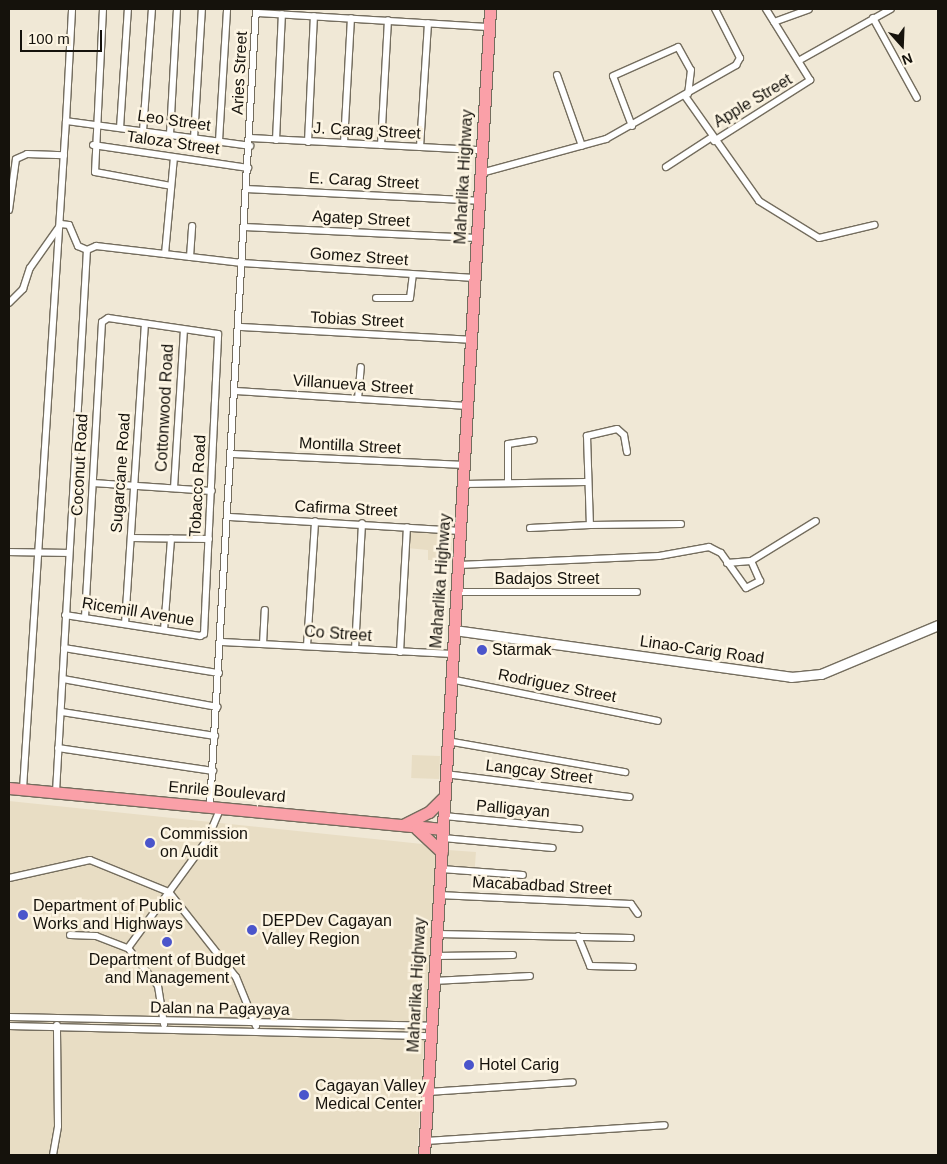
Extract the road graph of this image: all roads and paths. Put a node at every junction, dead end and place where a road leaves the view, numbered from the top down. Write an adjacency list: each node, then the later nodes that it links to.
1 (72, 9): 26 (street)
2 (103, 9): 27 (street)
3 (128, 9): 29 (street)
4 (152, 9): 30 (street)
5 (177, 9): 31 (street)
6 (202, 9): 32 (street)
7 (227, 9): 36 (street)
8 (490, 9): 21 (highway, Maharlika Highway)
9 (715, 9): 24 (street)
10 (766, 9): 19 (street, Apple Street)
11 (809, 9): 19 (street)
12 (891, 9): 17 (street)
13 (256, 11): 14 (street); 33 (street, Aries Street)
14 (282, 14): 15 (street); 35 (street)
15 (314, 16): 16 (street); 37 (street)
16 (351, 18): 18 (street); 38 (street)
17 (873, 18): 22 (street); 25 (street)
18 (388, 20): 20 (street); 40 (street)
19 (774, 22): 22 (street, Apple Street)
20 (428, 23): 21 (street); 43 (street)
21 (490, 27): 44 (highway, Maharlika Highway)
22 (800, 60): 34 (street, Apple Street)
23 (557, 75): 42 (street)
24 (686, 95): 28 (street); 28 (street); 34 (street)
25 (917, 98)
26 (66, 122): 27 (street, Leo Street); 45 (street)
27 (94, 124): 29 (street, Leo Street); 39 (street)
28 (632, 126): 42 (street)
29 (120, 128): 30 (street, Leo Street)
30 (143, 131): 31 (street, Leo Street)
31 (170, 134): 32 (street, Leo Street)
32 (194, 138): 36 (street, Leo Street)
33 (250, 138): 35 (street, J. Carag Street); 41 (street, Aries Street)
34 (713, 139): 47 (street, Apple Street); 55 (street)
35 (276, 140): 37 (street, J. Carag Street)
36 (219, 142): 41 (street, Leo Street)
37 (308, 142): 38 (street, J. Carag Street)
38 (344, 144): 40 (street, J. Carag Street)
39 (93, 145): 46 (street, Taloza Street); 50 (street)
40 (381, 145): 43 (street, J. Carag Street)
41 (250, 146): 48 (street, Aries Street)
42 (582, 146): 49 (street)
43 (420, 147): 44 (street, J. Carag Street)
44 (482, 150): 49 (highway, Maharlika Highway)
45 (64, 155): 53 (street); 54 (street)
46 (174, 157): 48 (street, Taloza Street); 50 (street)
47 (666, 167)
48 (248, 168): 51 (street, Aries Street)
49 (481, 173): 52 (highway, Maharlika Highway)
50 (171, 186): 60 (street)
51 (246, 189): 52 (street, E. Carag Street); 57 (street, Aries Street)
52 (480, 201): 58 (highway, Maharlika Highway)
53 (9, 210)
54 (61, 224): 59 (street); 66 (street); 98 (street)
55 (874, 225)
56 (192, 226): 61 (street)
57 (244, 227): 58 (street, Agatep Street); 62 (street, Aries Street)
58 (477, 237): 64 (highway, Maharlika Highway)
59 (87, 250): 60 (street, Gomez Street); 100 (street)
60 (165, 254): 61 (street, Gomez Street)
61 (190, 257): 62 (street, Gomez Street)
62 (242, 263): 63 (street, Gomez Street); 68 (street, Aries Street)
63 (414, 275): 64 (street, Gomez Street); 65 (street)
64 (475, 278): 70 (highway, Maharlika Highway)
65 (376, 298)
66 (9, 303)
67 (145, 325): 69 (street); 80 (street, Coconut Road); 83 (street, Sugarcane Road)
68 (240, 327): 70 (street, Tobias Street); 72 (street, Aries Street)
69 (184, 330): 84 (street, Cottonwood Road); 85 (street, Tobacco Road)
70 (472, 340): 74 (highway, Maharlika Highway)
71 (361, 367): 73 (street)
72 (236, 391): 73 (street, Villanueva Street); 77 (street, Aries Street)
73 (358, 399): 74 (street, Villanueva Street)
74 (468, 406): 78 (highway, Maharlika Highway)
75 (534, 440): 81 (street)
76 (627, 452): 79 (street)
77 (233, 454): 78 (street, Montilla Street); 86 (street, Aries Street)
78 (465, 465): 82 (highway, Maharlika Highway)
79 (586, 482): 81 (street); 91 (street)
80 (93, 483): 83 (street); 108 (street, Coconut Road)
81 (508, 483): 82 (street)
82 (464, 484): 94 (highway, Maharlika Highway)
83 (133, 485): 84 (street); 95 (street, Sugarcane Road)
84 (174, 488): 85 (street)
85 (212, 491): 97 (street, Tobacco Road)
86 (230, 517): 87 (street, Cafirma Street); 114 (street, Aries Street)
87 (315, 522): 89 (street, Cafirma Street); 116 (street)
88 (816, 522): 101 (street)
89 (362, 523): 92 (street, Cafirma Street); 118 (street)
90 (680, 524): 91 (street)
91 (590, 525): 93 (street)
92 (407, 527): 94 (street, Cafirma Street); 119 (street)
93 (530, 528)
94 (460, 530): 103 (highway, Maharlika Highway)
95 (130, 538): 96 (street); 109 (street, Sugarcane Road)
96 (171, 538): 97 (street); 111 (street)
97 (209, 540): 113 (street, Tobacco Road)
98 (38, 551): 99 (street); 100 (street); 134 (street)
99 (9, 552)
100 (69, 553): 107 (street)
101 (751, 561): 102 (street); 102 (street)
102 (727, 563): 103 (street)
103 (459, 565): 104 (highway, Maharlika Highway)
104 (456, 592): 105 (street, Badajos Street); 112 (highway, Maharlika Highway)
105 (637, 592)
106 (265, 610): 115 (street)
107 (65, 615): 108 (street, Ricemill Avenue); 117 (street)
108 (85, 618): 109 (street, Ricemill Avenue)
109 (125, 624): 111 (street, Ricemill Avenue)
110 (938, 625): 112 (main road, Linao-Carig Road)
111 (164, 630): 113 (street, Ricemill Avenue)
112 (454, 630): 120 (highway, Maharlika Highway)
113 (204, 632)
114 (222, 642): 115 (street, Co Street); 121 (street, Aries Street)
115 (263, 644): 116 (street, Co Street)
116 (307, 646): 118 (street, Co Street)
117 (64, 648): 121 (street); 122 (street)
118 (354, 649): 119 (street, Co Street)
119 (400, 652): 120 (street, Co Street)
120 (453, 654): 123 (highway, Maharlika Highway)
121 (220, 674): 124 (street, Aries Street)
122 (63, 678): 124 (street); 125 (street)
123 (450, 679): 126 (street, Rodriguez Street); 128 (highway, Maharlika Highway)
124 (217, 707): 127 (street, Aries Street)
125 (62, 712): 127 (street); 129 (street)
126 (658, 721)
127 (215, 736): 130 (street, Aries Street)
128 (447, 741): 131 (street); 132 (highway, Maharlika Highway)
129 (58, 748): 130 (street); 135 (street)
130 (213, 771): 138 (street, Aries Street)
131 (625, 772)
132 (445, 774): 136 (highway, Maharlika Highway); 137 (street, Langcay Street)
133 (9, 788): 134 (highway, Enrile Boulevard)
134 (23, 789): 135 (highway, Enrile Boulevard)
135 (56, 792): 138 (highway, Enrile Boulevard)
136 (444, 797): 139 (highway, Maharlika Highway); 140 (highway)
137 (630, 797)
138 (216, 806): 140 (highway, Enrile Boulevard); 148 (street, Aries Street)
139 (444, 816): 141 (street, Palligayan); 142 (highway, Maharlika Highway)
140 (406, 826): 142 (highway, Enrile Boulevard); 144 (highway)
141 (580, 829)
142 (443, 834): 143 (street); 144 (highway, Maharlika Highway)
143 (553, 848)
144 (442, 852): 145 (highway, Maharlika Highway)
145 (441, 869): 146 (street); 149 (highway, Maharlika Highway)
146 (522, 875)
147 (9, 878): 148 (street)
148 (169, 892): 155 (street, Aries Street); 164 (street)
149 (438, 895): 150 (street, Macabadbad Street); 151 (highway, Maharlika Highway)
150 (638, 914)
151 (436, 934): 153 (street); 157 (highway, Maharlika Highway)
152 (70, 936): 155 (street)
153 (578, 936): 154 (street); 158 (street)
154 (631, 938)
155 (128, 948): 163 (street)
156 (513, 955): 157 (street)
157 (435, 956): 160 (highway, Maharlika Highway)
158 (633, 967)
159 (530, 976): 160 (street)
160 (433, 981): 168 (highway, Maharlika Highway)
161 (9, 1017): 162 (street, Dalan na Pagayaya)
162 (57, 1020): 163 (street, Dalan na Pagayaya); 166 (street)
163 (164, 1021): 164 (street, Dalan na Pagayaya); 167 (street)
164 (256, 1023): 168 (street, Dalan na Pagayaya); 169 (street)
165 (9, 1026): 166 (street, Dalan na Pagayaya)
166 (57, 1029): 167 (street, Dalan na Pagayaya); 174 (street)
167 (163, 1030): 169 (street, Dalan na Pagayaya)
168 (431, 1031): 169 (street, Dalan na Pagayaya); 171 (highway, Maharlika Highway)
169 (256, 1032)
170 (573, 1082): 171 (street)
171 (428, 1092): 173 (highway, Maharlika Highway)
172 (664, 1125): 173 (street)
173 (426, 1141): 175 (highway, Maharlika Highway)
174 (53, 1155)
175 (424, 1155)

